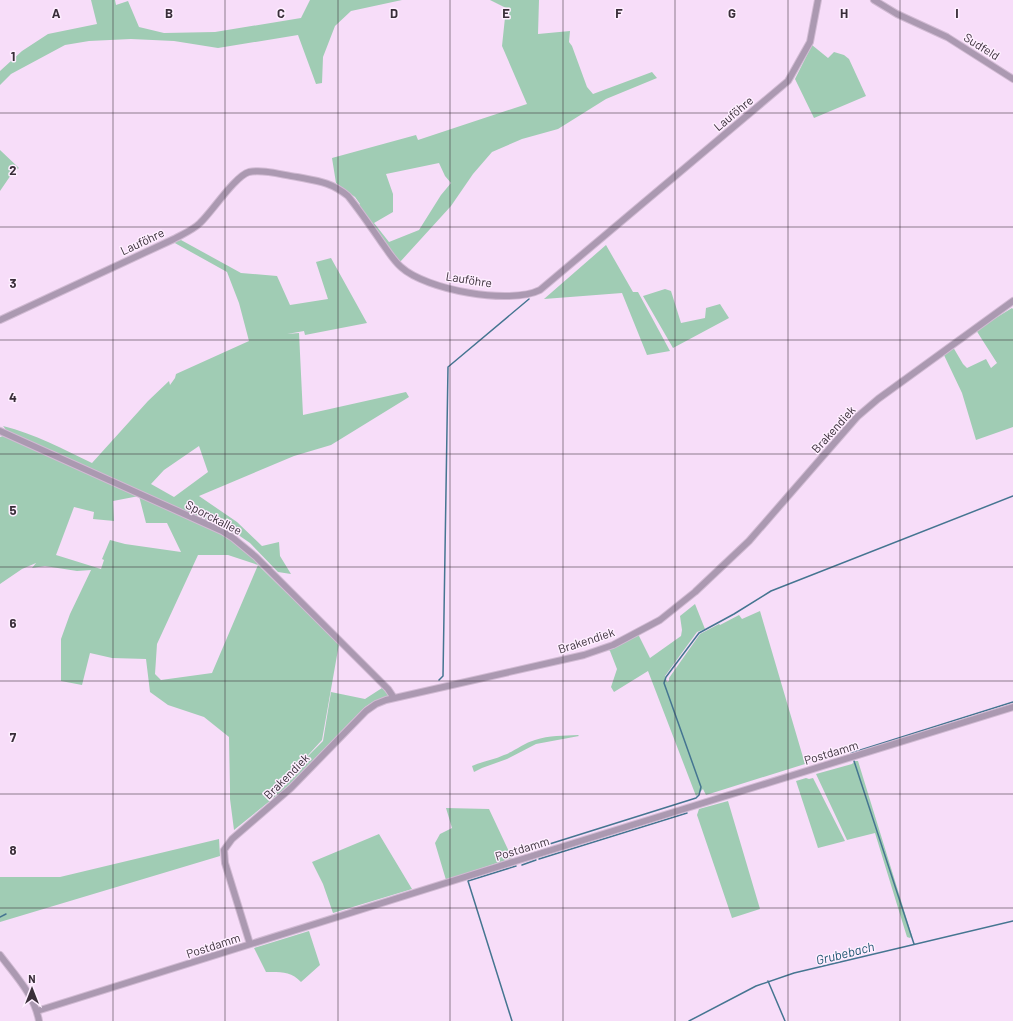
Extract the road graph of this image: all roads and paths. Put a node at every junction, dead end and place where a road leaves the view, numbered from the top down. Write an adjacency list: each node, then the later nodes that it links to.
1 (818, 0): 5 (street, Lauföhre)
2 (874, 0): 3 (street, Sudfeld)
3 (1013, 79)
4 (1013, 301): 7 (street, Brakendiek)
5 (0, 320)
6 (0, 431): 7 (street, Sporckallee)
7 (394, 698): 9 (street, Brakendiek)
8 (1013, 706): 9 (street, Postdamm)
9 (250, 944): 11 (street, Postdamm)
10 (0, 955): 11 (street)
11 (38, 1011): 12 (street)
12 (39, 1021)

